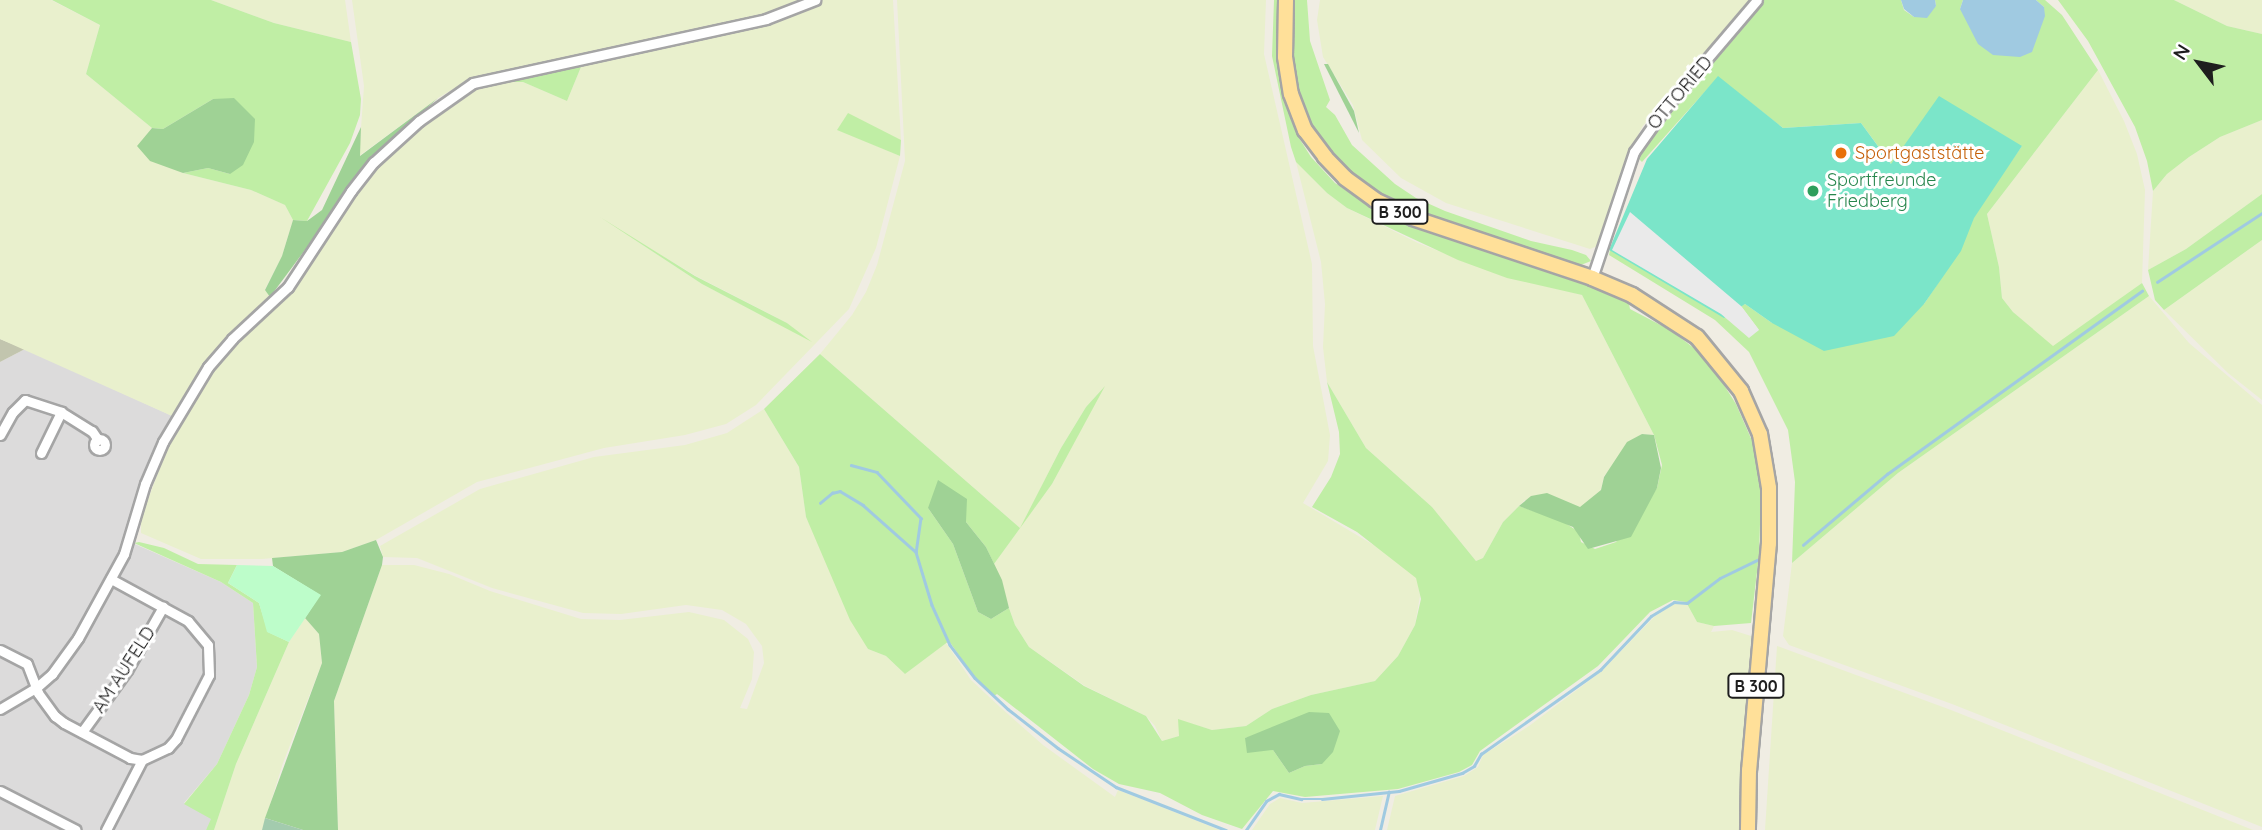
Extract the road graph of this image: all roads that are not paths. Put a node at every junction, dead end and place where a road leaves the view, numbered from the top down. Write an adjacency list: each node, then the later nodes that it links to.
1 (814, 0): 9 (street)
2 (1286, 0): 4 (main road, B 300)
3 (1757, 0): 4 (street, OTTORIED)
4 (1592, 278): 19 (main road, B 300)
5 (61, 412): 6 (street); 7 (street); 8 (street)
6 (0, 435)
7 (98, 440)
8 (41, 453)
9 (111, 579): 10 (street); 12 (street)
10 (163, 607): 14 (street, AM AUFELD); 15 (street)
11 (0, 650): 12 (street)
12 (37, 688): 13 (street); 14 (street)
13 (0, 709)
14 (82, 732): 15 (street)
15 (142, 760): 18 (street)
16 (0, 791): 17 (street)
17 (76, 830)
18 (106, 830)
19 (1748, 830)

